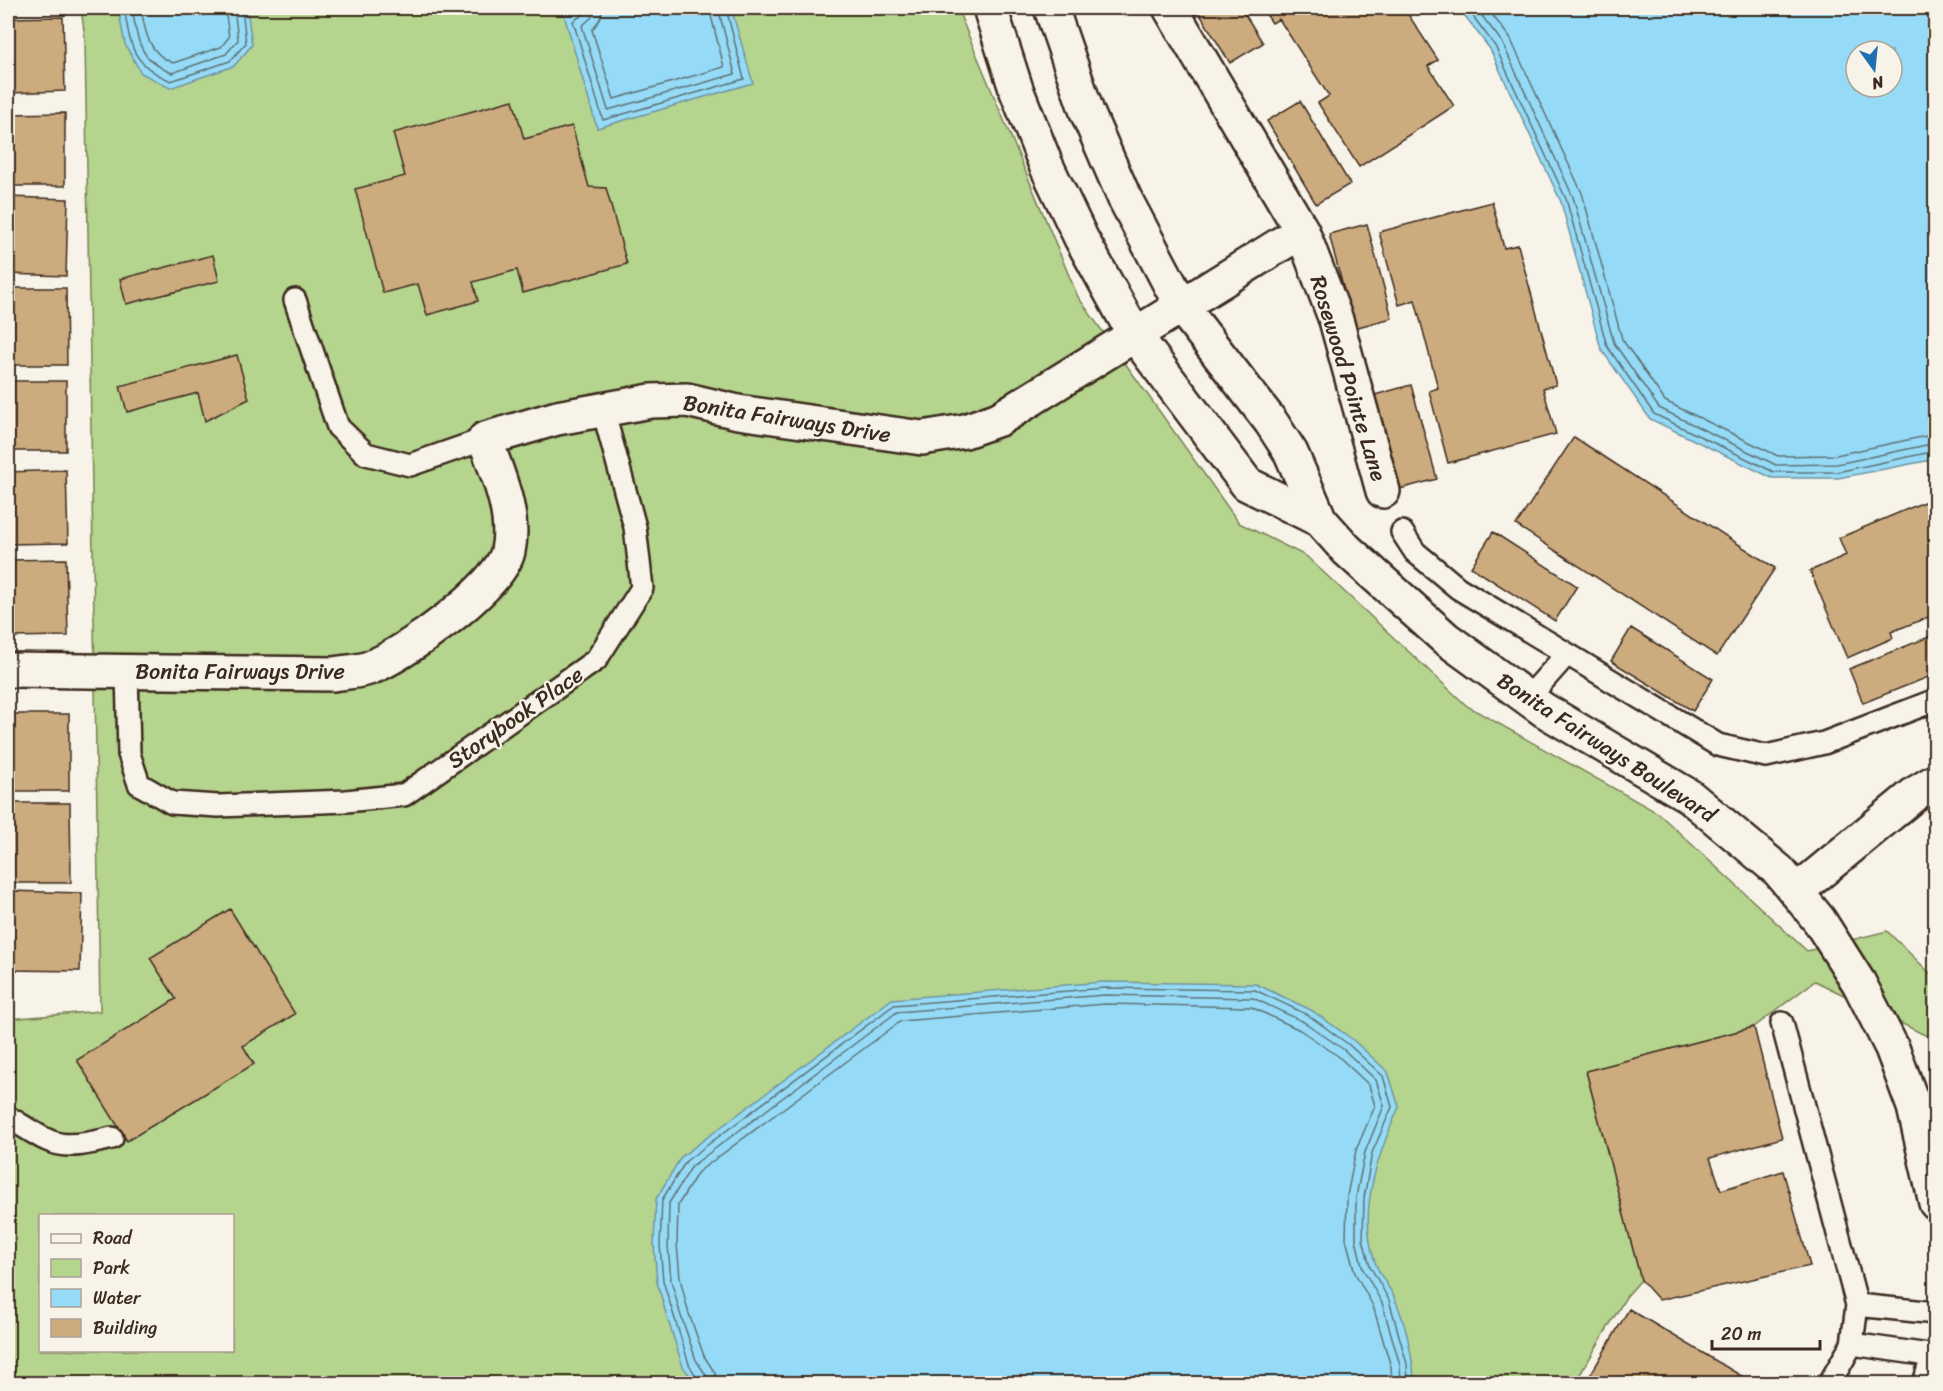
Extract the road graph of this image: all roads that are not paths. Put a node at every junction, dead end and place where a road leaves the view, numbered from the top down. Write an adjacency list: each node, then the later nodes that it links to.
1 (990, 8): 7 (street, Bonita Fairways Boulevard)
2 (1051, 8): 6 (street, Bonita Fairways Boulevard)
3 (1170, 8): 4 (street, Rosewood Pointe Lane)
4 (1302, 231): 6 (street); 10 (street, Rosewood Pointe Lane)
5 (295, 300): 9 (lane)
6 (1182, 307): 7 (street, Bonita Fairways Drive); 11 (street, Bonita Fairways Boulevard)
7 (1134, 334): 8 (street, Bonita Fairways Drive); 11 (street, Bonita Fairways Boulevard)
8 (603, 410): 9 (street, Bonita Fairways Drive); 15 (lane, Storybook Place)
9 (485, 439): 15 (street, Bonita Fairways Drive)
10 (1383, 490)
11 (1320, 520): 16 (street, Bonita Fairways Boulevard)
12 (1402, 532): 13 (lane)
13 (1567, 654): 16 (lane); 17 (lane)
14 (8, 670): 15 (street, Bonita Fairways Drive)
15 (127, 671)
16 (1528, 698): 19 (street, Bonita Fairways Boulevard)
17 (1935, 700)
18 (1935, 781): 19 (street)
19 (1796, 892): 23 (street, Bonita Fairways Boulevard)
20 (1782, 1023): 24 (lane)
21 (8, 1117): 22 (lane)
22 (112, 1138)
23 (1935, 1203)
24 (1857, 1305): 25 (lane); 26 (lane)
25 (1935, 1313)
26 (1852, 1344): 27 (lane); 29 (lane)
27 (1935, 1356)
28 (1935, 1364): 30 (street)
29 (1829, 1383)
30 (1930, 1383)

